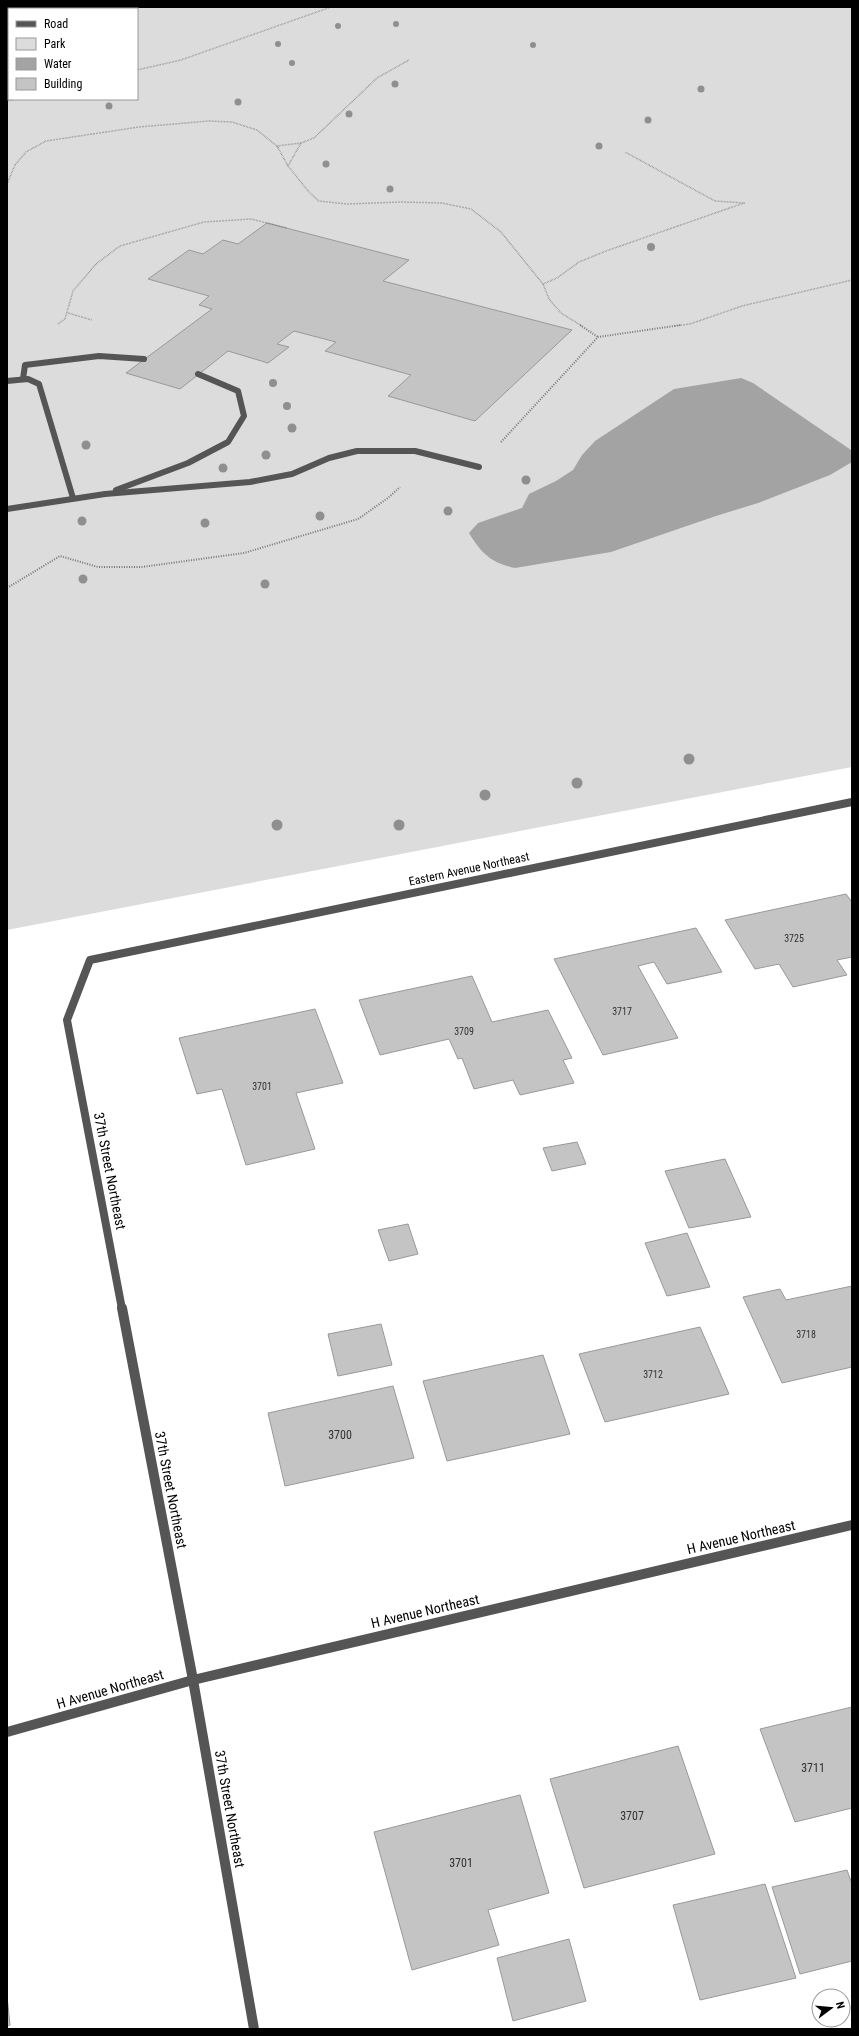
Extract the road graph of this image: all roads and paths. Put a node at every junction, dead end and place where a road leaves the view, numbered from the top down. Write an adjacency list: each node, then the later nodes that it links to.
1 (331, 7): 3 (path)
2 (409, 60): 4 (path)
3 (138, 70)
4 (301, 143): 5 (path); 7 (path)
5 (277, 146): 7 (path); 8 (path)
6 (625, 152): 11 (path)
7 (288, 166): 11 (path)
8 (7, 184)
9 (287, 228): 14 (path)
10 (852, 280): 12 (path)
11 (543, 284): 12 (path)
12 (598, 337): 19 (path)
13 (144, 359): 14 (street)
14 (26, 365): 16 (street)
15 (198, 374): 20 (street)
16 (22, 379): 17 (street); 21 (street)
17 (7, 381)
18 (434, 455): 19 (street); 20 (street); 23 (path)
19 (479, 467)
20 (105, 494): 21 (street)
21 (73, 498): 22 (street)
22 (7, 509)
23 (7, 588)
24 (852, 802): 25 (street, Eastern Avenue Northeast)
25 (90, 960): 27 (street, 37th Street Northeast)
26 (852, 1525): 27 (street, H Avenue Northeast)
27 (193, 1680): 28 (street, H Avenue Northeast); 29 (street, 37th Street Northeast)
28 (7, 1732)
29 (254, 2029)

